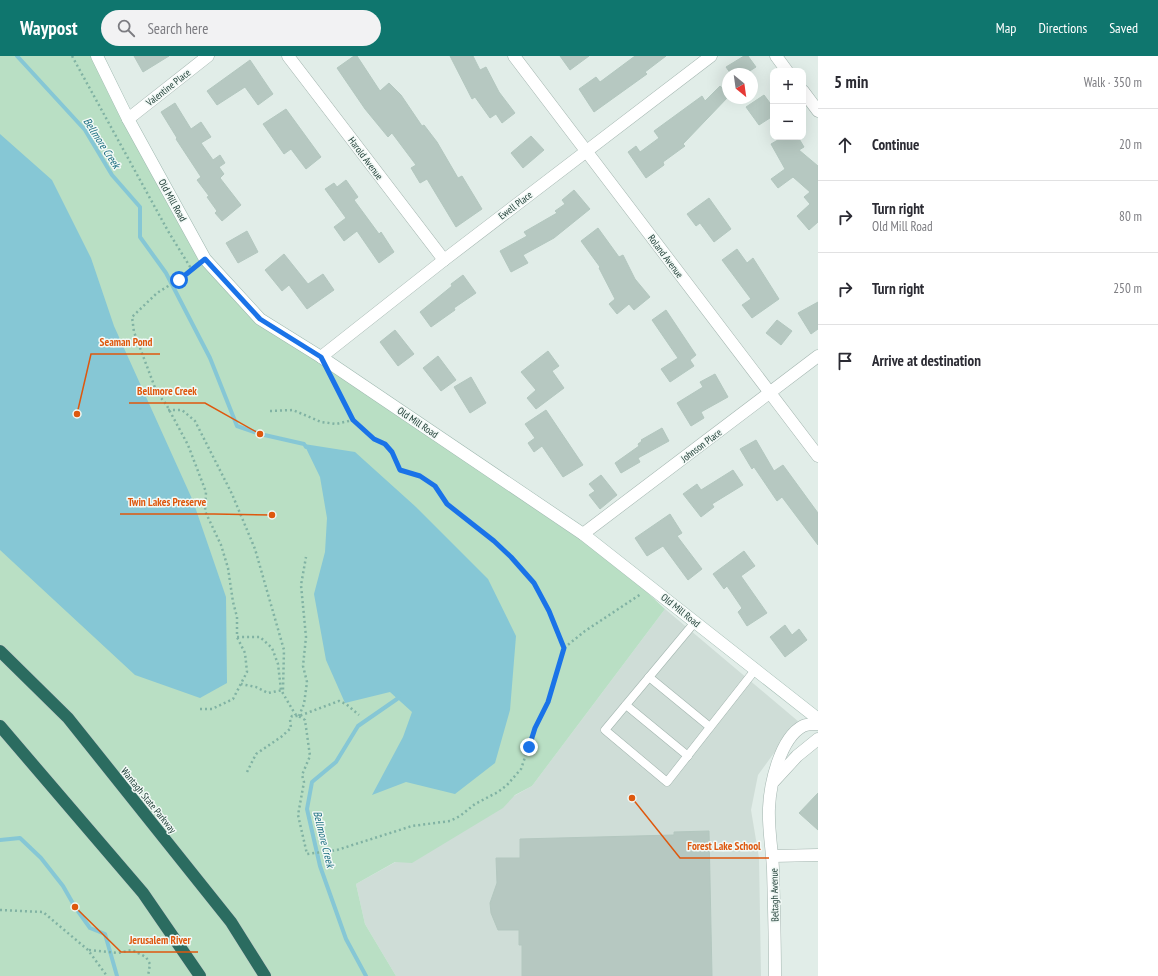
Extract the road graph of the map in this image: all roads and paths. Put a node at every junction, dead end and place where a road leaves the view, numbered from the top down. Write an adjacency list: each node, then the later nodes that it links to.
1 (72, 56): 15 (path)
2 (97, 56): 11 (street, Old Mill Road)
3 (208, 56): 11 (street, Valentine Place)
4 (288, 56): 14 (street, Harold Avenue)
5 (514, 56): 12 (street, Roland Avenue)
6 (711, 56): 12 (street, Ewell Place)
7 (776, 56): 8 (street)
8 (785, 68)
9 (806, 95): 10 (street)
10 (818, 111)
11 (128, 119): 13 (street, Old Mill Road)
12 (586, 151): 14 (street, Ewell Place); 19 (street, Roland Avenue)
13 (205, 259): 15 (path); 17 (street, Old Mill Road)
14 (444, 260): 17 (street, Ewell Place)
15 (192, 270): 20 (path)
16 (818, 356): 19 (street, Johnson Place)
17 (321, 357): 24 (street, Old Mill Road)
18 (330, 376): 22 (path)
19 (770, 393): 23 (street, Roland Avenue); 24 (street, Johnson Place)
20 (168, 410): 28 (path); 34 (path)
21 (270, 411): 22 (path)
22 (353, 420): 29 (path)
23 (818, 456)
24 (583, 534): 26 (street, Old Mill Road)
25 (306, 557): 38 (path)
26 (652, 587): 27 (street, Old Mill Road); 29 (path)
27 (695, 622): 31 (street, Old Mill Road); 32 (lane)
28 (237, 637): 33 (path); 34 (path)
29 (564, 648): 38 (path)
30 (0, 651): 54 (highway, Wantagh State Parkway)
31 (755, 670): 39 (street, Old Mill Road); 42 (lane)
32 (649, 676): 35 (lane); 42 (lane)
33 (241, 684): 34 (path); 36 (path)
34 (281, 690): 38 (path)
35 (626, 705): 44 (lane); 44 (lane)
36 (200, 710)
37 (359, 715): 38 (path)
38 (299, 716): 45 (path)
39 (818, 719)
40 (818, 724): 46 (street, Beltagh Avenue)
41 (0, 726): 53 (highway)
42 (710, 727): 44 (lane)
43 (818, 739): 46 (street)
44 (688, 756)
45 (247, 772)
46 (773, 782): 48 (street, Beltagh Avenue)
47 (818, 855): 48 (street)
48 (773, 856): 55 (street, Beltagh Avenue)
49 (0, 910): 50 (path)
50 (88, 950): 51 (path); 52 (path)
51 (107, 976)
52 (148, 976)
53 (200, 976)
54 (265, 976)
55 (775, 976)

